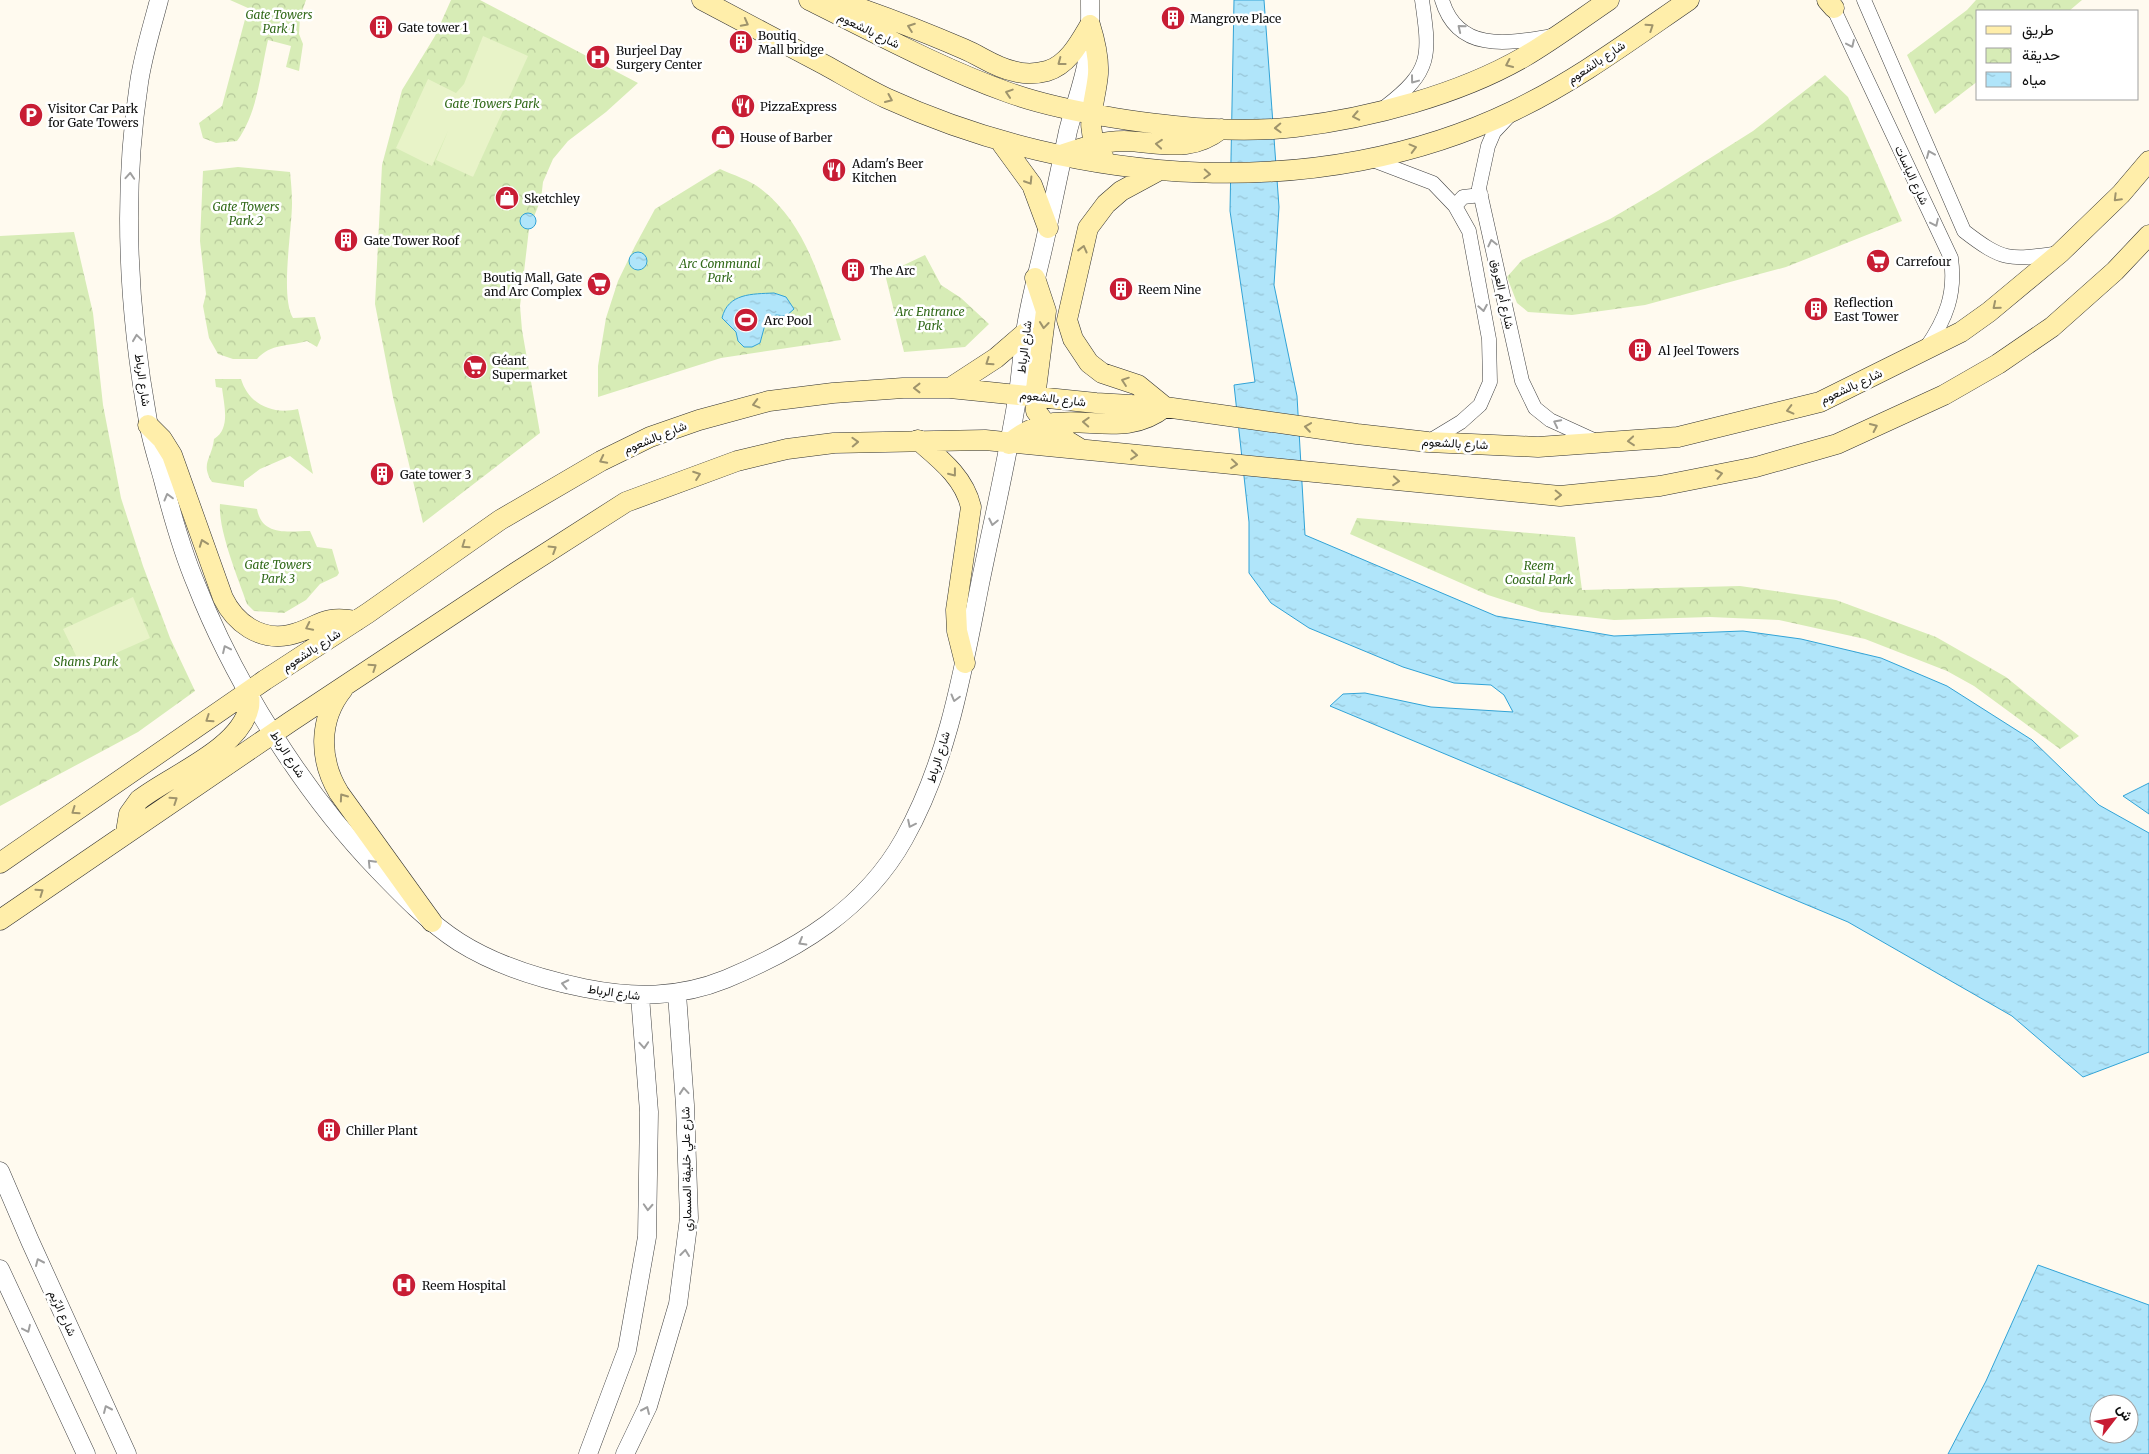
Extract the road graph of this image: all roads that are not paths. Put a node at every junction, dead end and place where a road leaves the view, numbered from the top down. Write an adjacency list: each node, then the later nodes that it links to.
1 (159, 0): 37 (street, شارع الرباط, one-way to 1)
2 (702, 0): 18 (main road, شارع بالشعوم, one-way to 18)
3 (809, 0): 16 (main road, شارع بالشعوم, one-way to 3)
4 (835, 0): 12 (main road, one-way to 4)
5 (1090, 0): 12 (street)
6 (1422, 0): 14 (street, one-way to 14)
7 (1442, 0): 13 (street, one-way to 7)
8 (1609, 0): 13 (main road, شارع بالشعوم)
9 (1689, 0): 15 (main road, شارع بالشعوم, one-way to 9)
10 (1864, 0): 29 (street, شارع الياسات, one-way to 10)
11 (1830, 3): 32 (street, شارع الياسات, one-way to 32)
12 (1090, 25): 16 (main road)
13 (1558, 35): 14 (main road, شارع بالشعوم, one-way to 14)
14 (1380, 111): 17 (main road, شارع بالشعوم, one-way to 17)
15 (1512, 111): 21 (main road, شارع بالشعوم, one-way to 15); 25 (street, شارع أم العروق)
16 (1082, 112): 17 (main road, شارع بالشعوم); 19 (main road); 20 (street, شارع الرباط)
17 (1221, 129): 19 (main road, one-way to 19)
18 (1000, 141): 20 (main road, شارع بالشعوم); 27 (main road, one-way to 27)
19 (1095, 144): 20 (main road); 23 (main road)
20 (1062, 155): 23 (main road, شارع بالشعوم); 27 (street, شارع الرباط)
21 (1370, 159): 24 (main road, شارع بالشعوم, one-way to 21); 26 (street, شارع أم العروق)
22 (2149, 161): 29 (main road, شارع بالشعوم, one-way to 29)
23 (1124, 167): 24 (main road, شارع بالشعوم)
24 (1158, 171): 35 (main road, one-way to 24)
25 (1481, 195): 26 (street); 41 (street, شارع أم العروق, one-way to 25)
26 (1455, 206): 39 (street, شارع أم العروق, one-way to 39)
27 (1048, 228): 30 (street, شارع الرباط)
28 (2149, 235): 42 (main road, one-way to 28)
29 (2060, 253): 32 (main road, شارع بالشعوم, one-way to 32)
30 (1035, 278): 31 (street, شارع الرباط); 34 (main road, one-way to 34)
31 (1025, 333): 33 (main road, one-way to 33); 34 (street, شارع الرباط)
32 (1923, 351): 41 (main road, شارع بالشعوم, one-way to 41)
33 (950, 388): 34 (main road, شارع بالشعوم); 43 (main road, شارع بالشعوم, one-way to 43)
34 (1026, 395): 35 (main road, شارع بالشعوم); 36 (main road); 40 (street, شارع الرباط)
35 (1165, 407): 36 (main road, one-way to 36); 39 (main road, شارع بالشعوم, one-way to 35)
36 (1045, 424): 40 (main road); 42 (main road)
37 (148, 425): 43 (main road, one-way to 37); 46 (street, شارع الرباط, one-way to 37)
38 (918, 440): 40 (main road); 44 (main road, one-way to 44); 45 (main road, one-way to 38)
39 (1428, 442): 41 (main road, شارع بالشعوم)
40 (1009, 444): 42 (main road); 44 (street, شارع الرباط, one-way to 44)
41 (1601, 444)
42 (1085, 451)
43 (356, 621): 46 (main road, شارع بالشعوم)
44 (965, 663): 52 (street, شارع الرباط, one-way to 52)
45 (350, 682): 47 (main road); 51 (main road, one-way to 45)
46 (249, 691): 47 (street, شارع الرباط); 48 (main road); 49 (main road, شارع بالشعوم, one-way to 49)
47 (274, 734): 48 (main road, one-way to 47); 51 (street, شارع الرباط, one-way to 47)
48 (126, 832): 50 (main road, one-way to 48)
49 (0, 863)
50 (0, 920)
51 (432, 922): 53 (street, شارع الرباط, one-way to 51)
52 (677, 994): 53 (street, شارع الرباط); 59 (street, شارع علي خليفة المسماري, one-way to 52)
53 (640, 996): 58 (street, one-way to 58)
54 (0, 1171): 57 (street, شارع الرِّيم, one-way to 54)
55 (0, 1269): 56 (street, one-way to 56)
56 (86, 1454)
57 (127, 1454)
58 (588, 1454)
59 (625, 1454)

